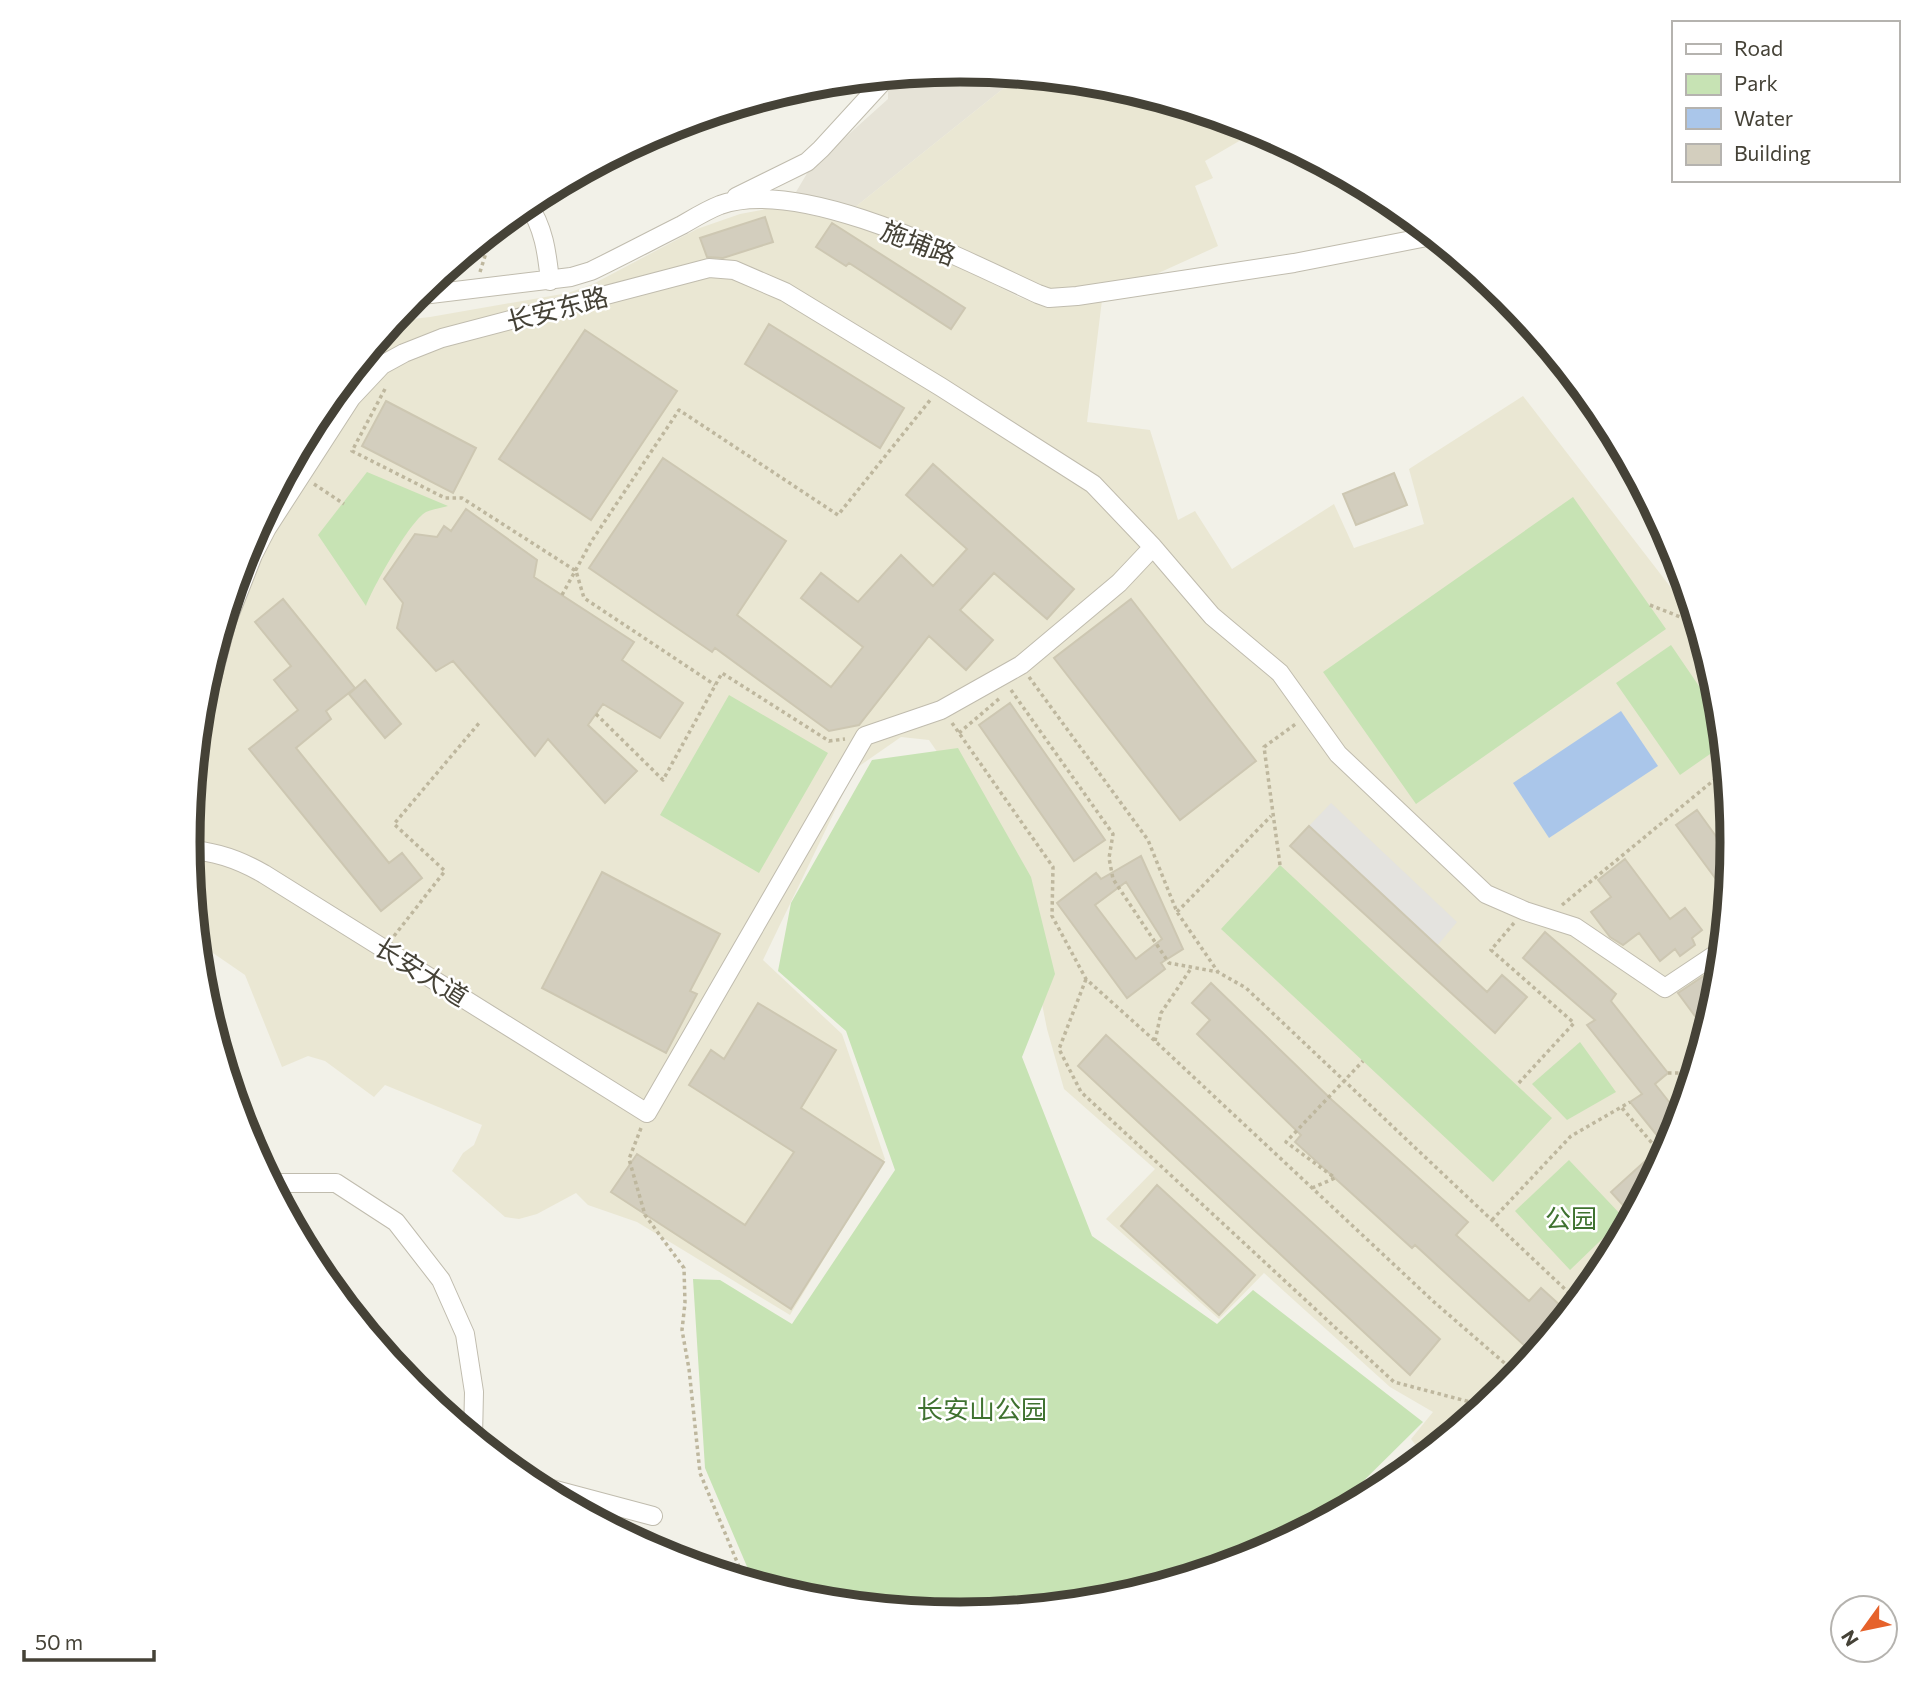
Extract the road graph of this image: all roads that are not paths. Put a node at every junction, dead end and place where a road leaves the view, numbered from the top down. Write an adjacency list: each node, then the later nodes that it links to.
1 (878, 87): 2 (street)
2 (720, 205): 4 (street, 施埔路); 5 (street, 施埔路)
3 (533, 213): 5 (street)
4 (1422, 238)
5 (550, 281): 6 (street, 施埔路)
6 (435, 293)
7 (266, 533): 8 (street, 长安东路)
8 (1153, 547): 9 (street, 长安大道); 10 (street, 长安东路)
9 (200, 851)
10 (1712, 957)
11 (280, 1183): 12 (street)
12 (473, 1426)
13 (567, 1493): 14 (street)
14 (653, 1516)

